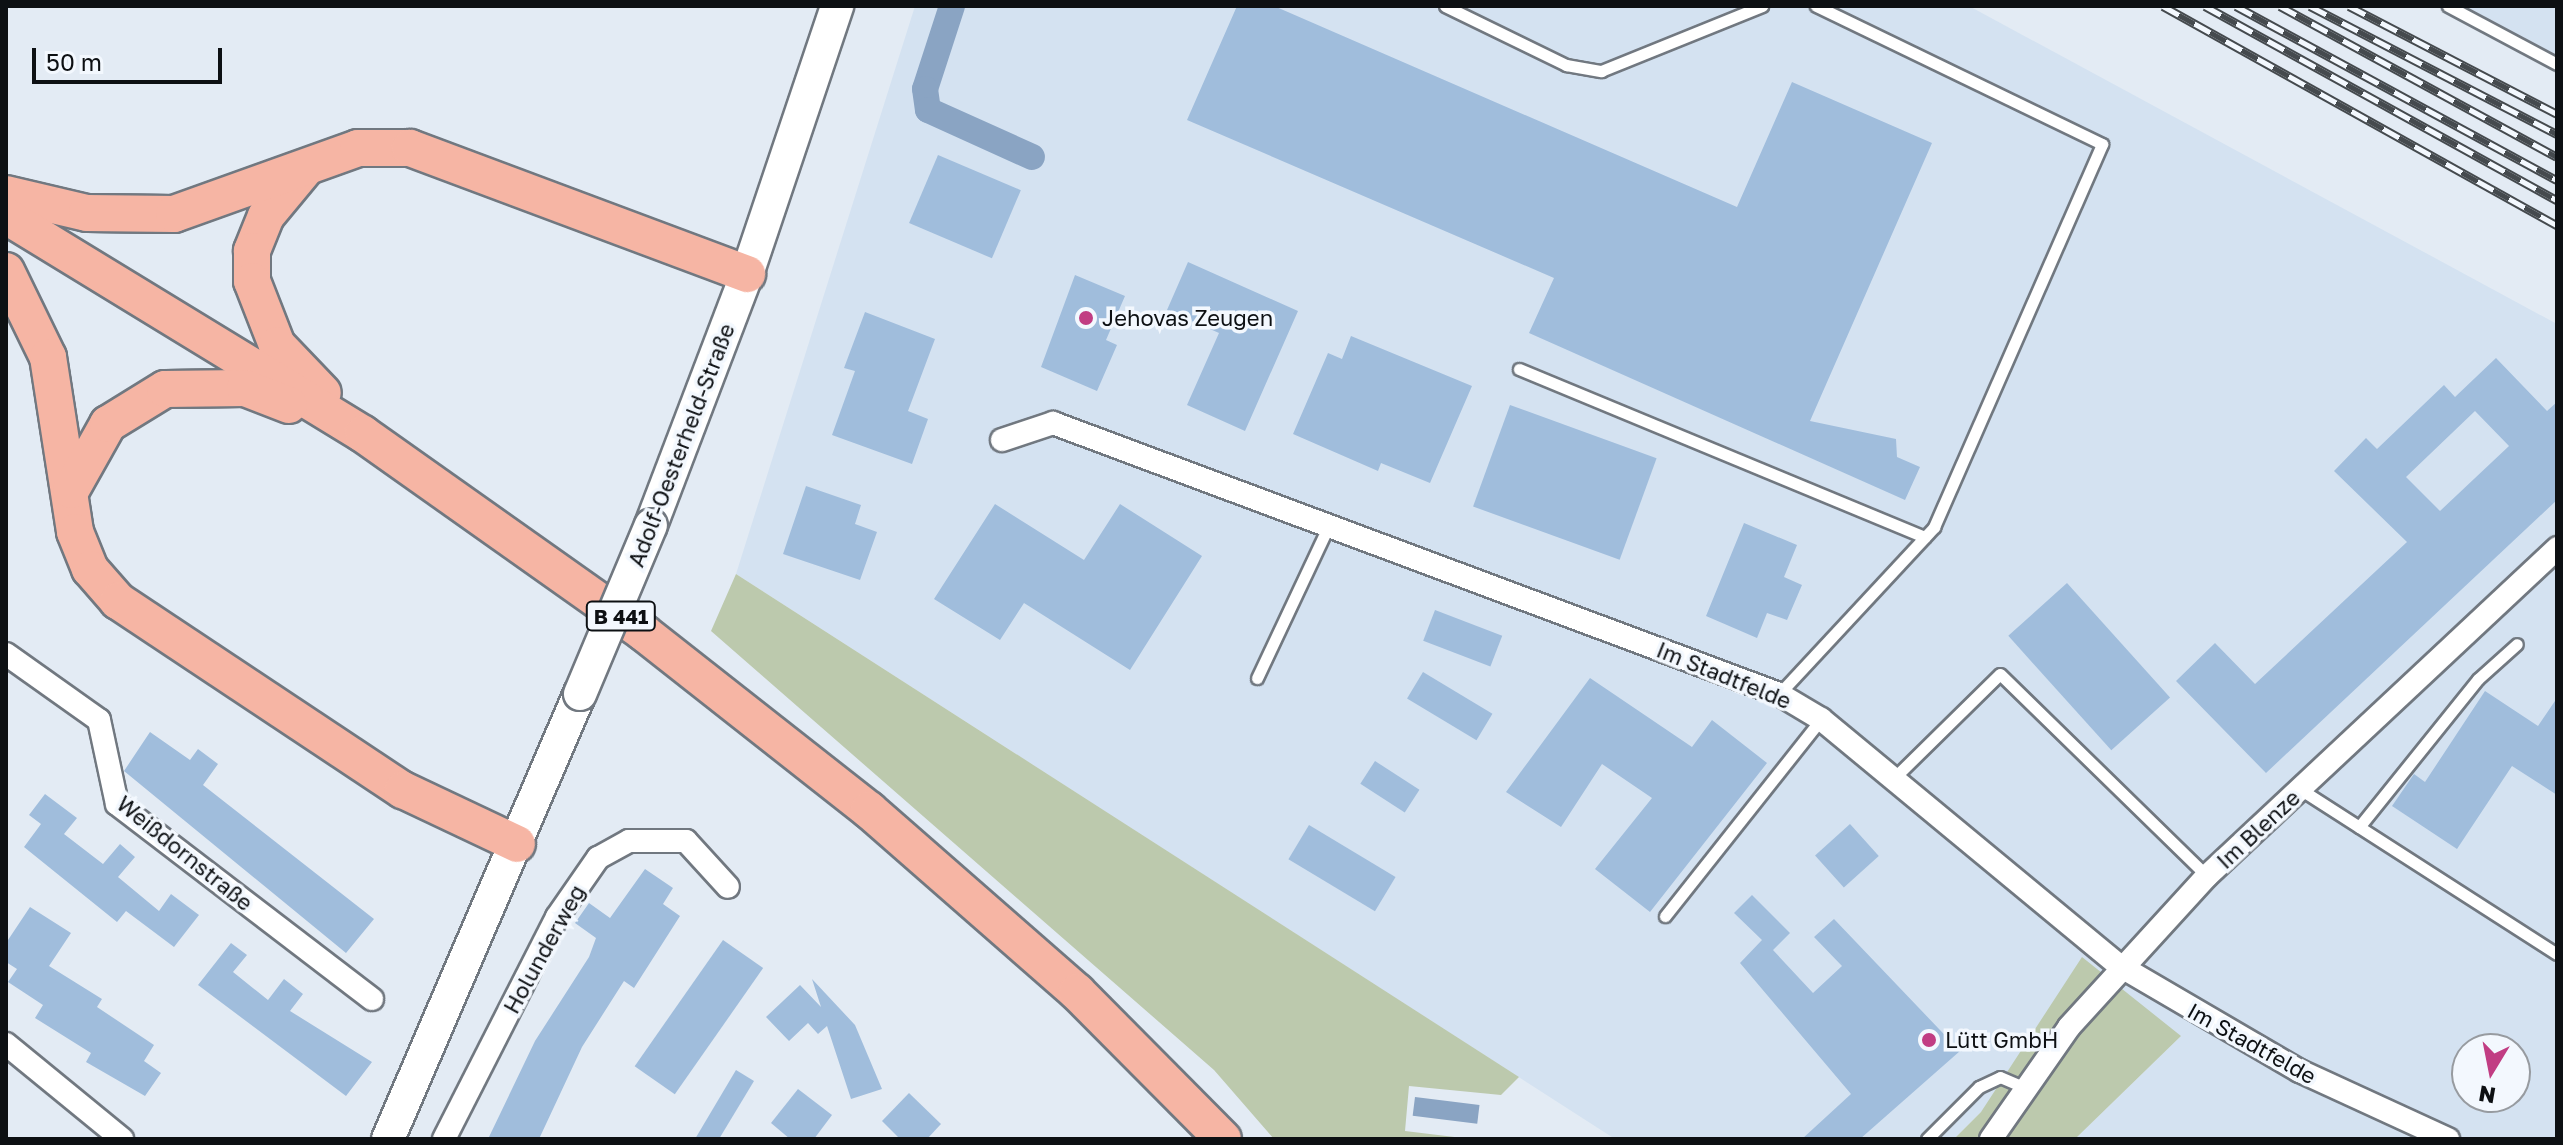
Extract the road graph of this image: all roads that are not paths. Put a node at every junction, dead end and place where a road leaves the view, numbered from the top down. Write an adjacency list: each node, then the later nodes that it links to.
1 (837, 6): 11 (street, Adolf-Oesterheld-Straße)
2 (1445, 6): 3 (lane)
3 (1762, 6)
4 (1816, 6): 17 (lane)
5 (2448, 6): 6 (lane)
6 (2557, 64)
7 (308, 165): 8 (main road); 11 (main road); 13 (main road)
8 (6, 194)
9 (6, 216): 13 (main road, B 441)
10 (6, 271): 15 (main road)
11 (747, 274): 27 (street, Adolf-Oesterheld-Straße, bridge)
12 (1519, 369): 17 (lane)
13 (363, 434): 15 (main road); 39 (main road, B 441)
14 (1002, 440): 16 (street, Im Stadtfelde)
15 (71, 490): 27 (main road)
16 (1329, 524): 21 (lane); 22 (street, Im Stadtfelde)
17 (1925, 537): 22 (lane)
18 (2557, 548): 25 (street, Im Blenze)
19 (2517, 644): 26 (lane)
20 (6, 654): 33 (street, Weißdornstraße)
21 (1257, 678)
22 (1779, 694): 23 (street, Im Stadtfelde)
23 (1821, 719): 24 (street, Im Stadtfelde); 30 (lane)
24 (1894, 778): 28 (lane); 32 (street, Im Stadtfelde)
25 (2300, 789): 26 (lane); 28 (street, Im Blenze)
26 (2359, 827): 31 (lane)
27 (517, 844): 37 (street, Adolf-Oesterheld-Straße)
28 (2207, 876): 32 (street, Im Blenze)
29 (728, 887): 38 (street, Holunderweg)
30 (1665, 916)
31 (2557, 954)
32 (2120, 966): 35 (street, Im Blenze); 42 (street, Im Stadtfelde)
33 (372, 999)
34 (6, 1044): 36 (street)
35 (2026, 1088): 40 (lane); 41 (street, Im Blenze)
36 (118, 1138)
37 (388, 1139)
38 (444, 1139)
39 (1223, 1139)
40 (1927, 1139)
41 (1991, 1139)
42 (2448, 1139)

